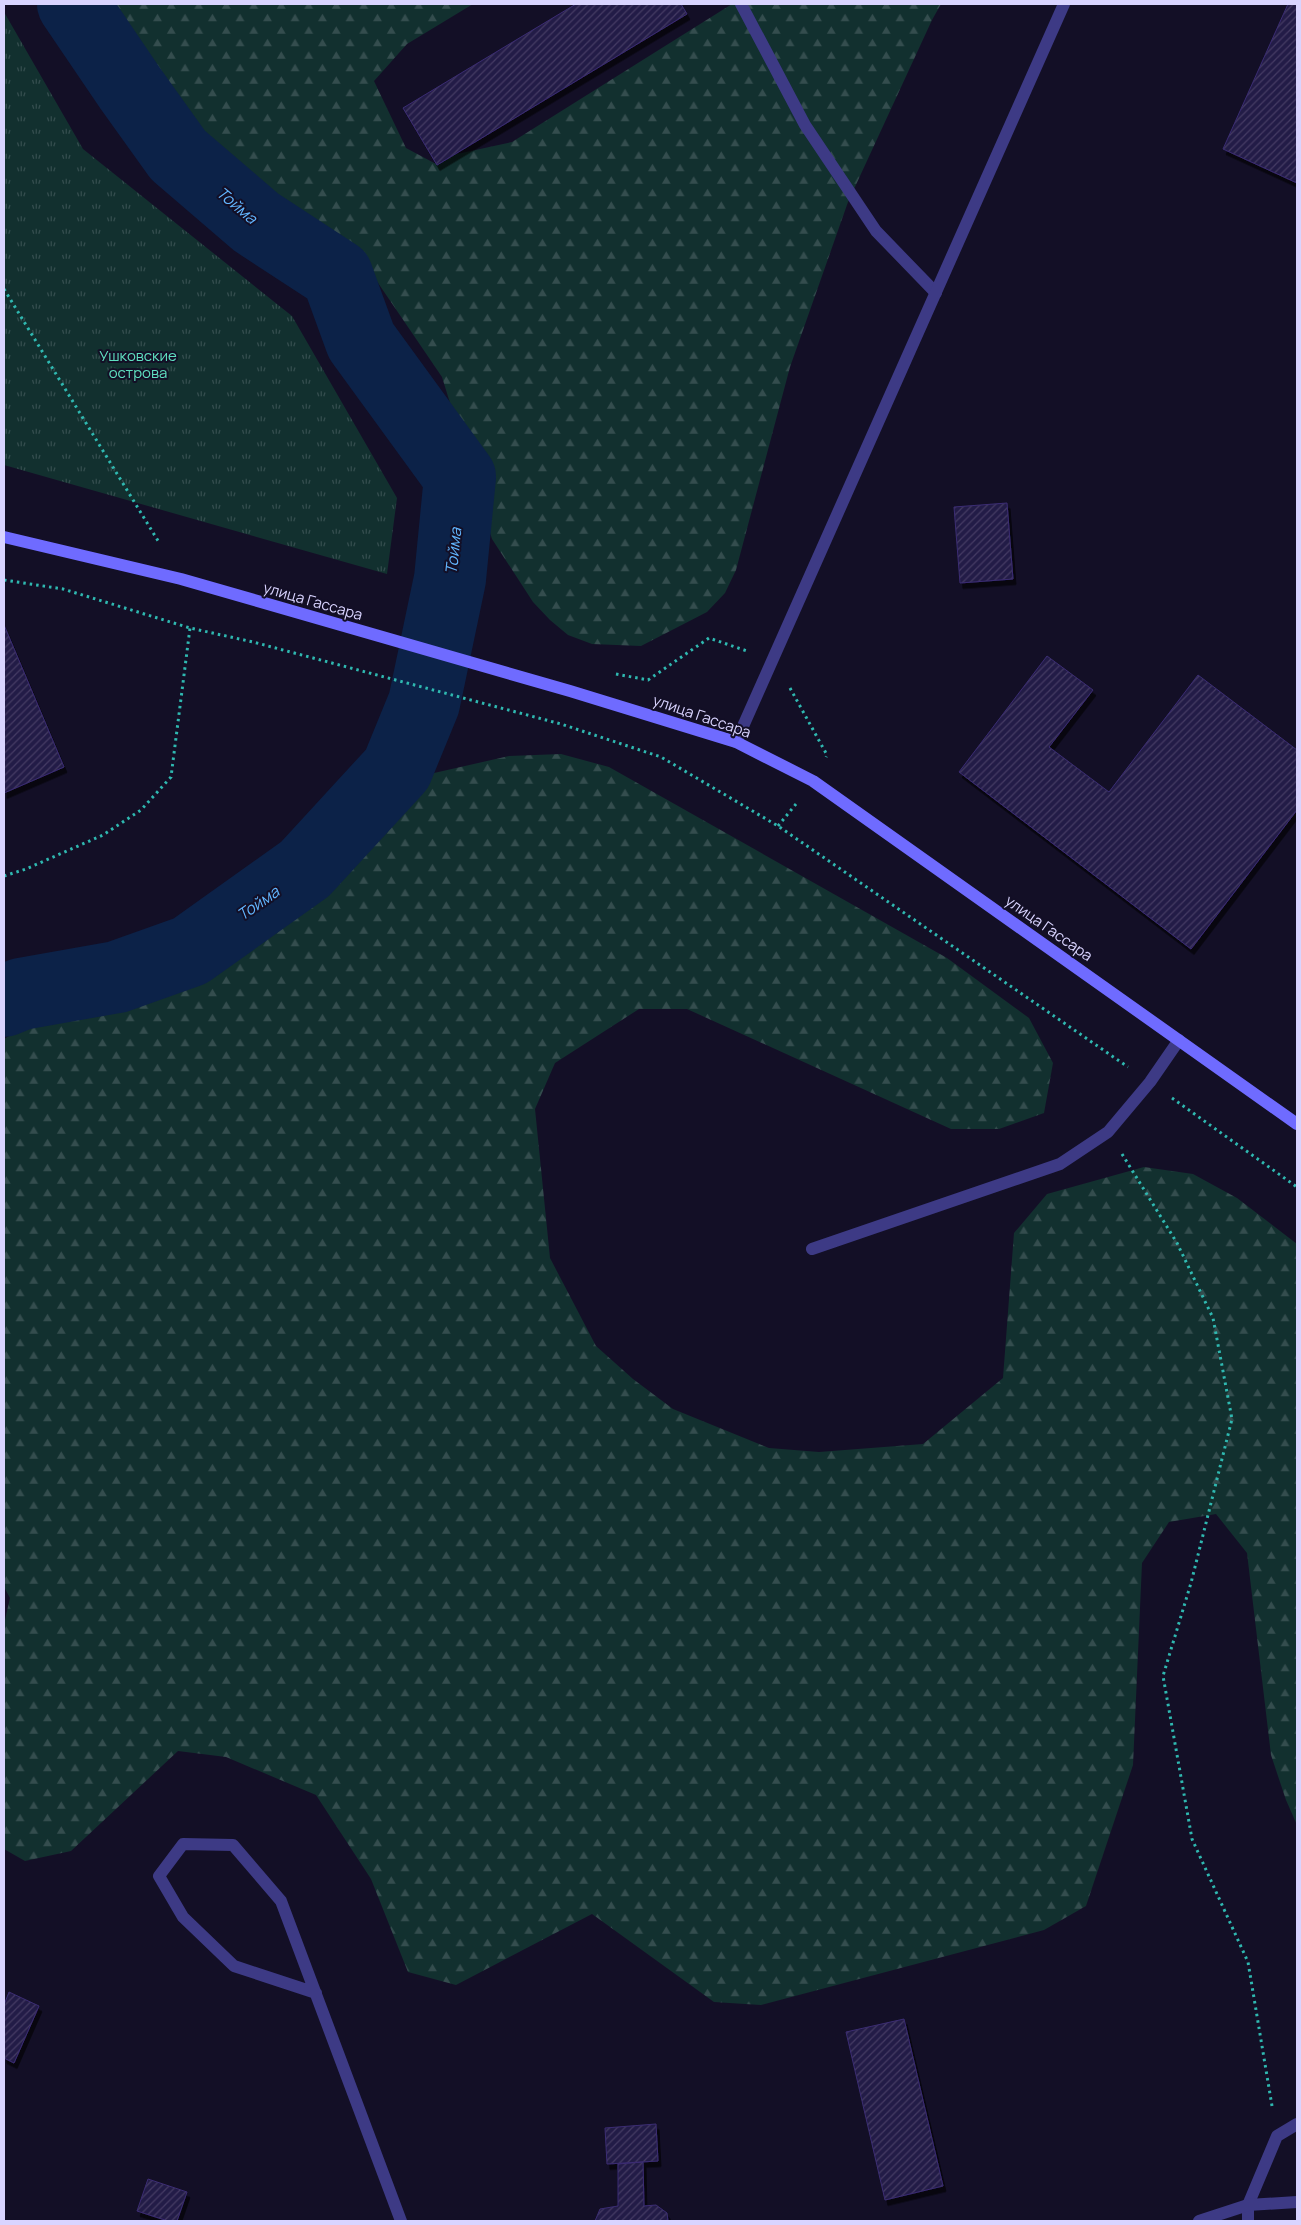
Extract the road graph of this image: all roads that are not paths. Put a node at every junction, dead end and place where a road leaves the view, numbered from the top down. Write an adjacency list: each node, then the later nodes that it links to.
1 (741, 4): 3 (street)
2 (1064, 4): 3 (street)
3 (936, 293): 5 (street)
4 (4, 537): 5 (main road, улица Гассара)
5 (736, 742): 6 (main road, улица Гассара)
6 (1179, 1040): 7 (main road, улица Гассара); 8 (street)
7 (1297, 1124)
8 (812, 1249)
9 (316, 1993): 9 (street); 13 (street)
10 (1297, 2124): 12 (street)
11 (1297, 2202): 12 (street)
12 (1248, 2204): 14 (street); 15 (street)
13 (401, 2221)
14 (1199, 2221)
15 (1248, 2221)

